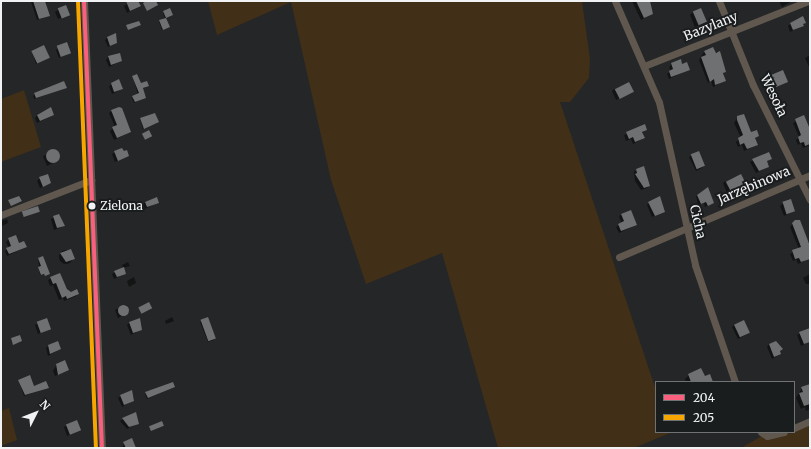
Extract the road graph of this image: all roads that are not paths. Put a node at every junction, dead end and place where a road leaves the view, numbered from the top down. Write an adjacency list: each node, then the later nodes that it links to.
1 (84, 1): 9 (street)
2 (615, 1): 6 (street, Cicha)
3 (719, 1): 5 (street, Wesoła)
4 (808, 1): 5 (street, Bazylany)
5 (731, 32): 6 (street, Bazylany); 8 (street, Wesoła)
6 (644, 66): 12 (street, Cicha)
7 (810, 175): 8 (street, Jarzębinowa)
8 (800, 179): 10 (street, Wesoła); 12 (street, Jarzębinowa)
9 (91, 180): 11 (street); 19 (street)
10 (810, 200)
11 (1, 215)
12 (686, 228): 13 (street, Jarzębinowa); 14 (street, Cicha)
13 (620, 257)
14 (735, 381)
15 (810, 421): 16 (street)
16 (795, 428)
17 (762, 433): 18 (street)
18 (780, 433)
19 (102, 448)

